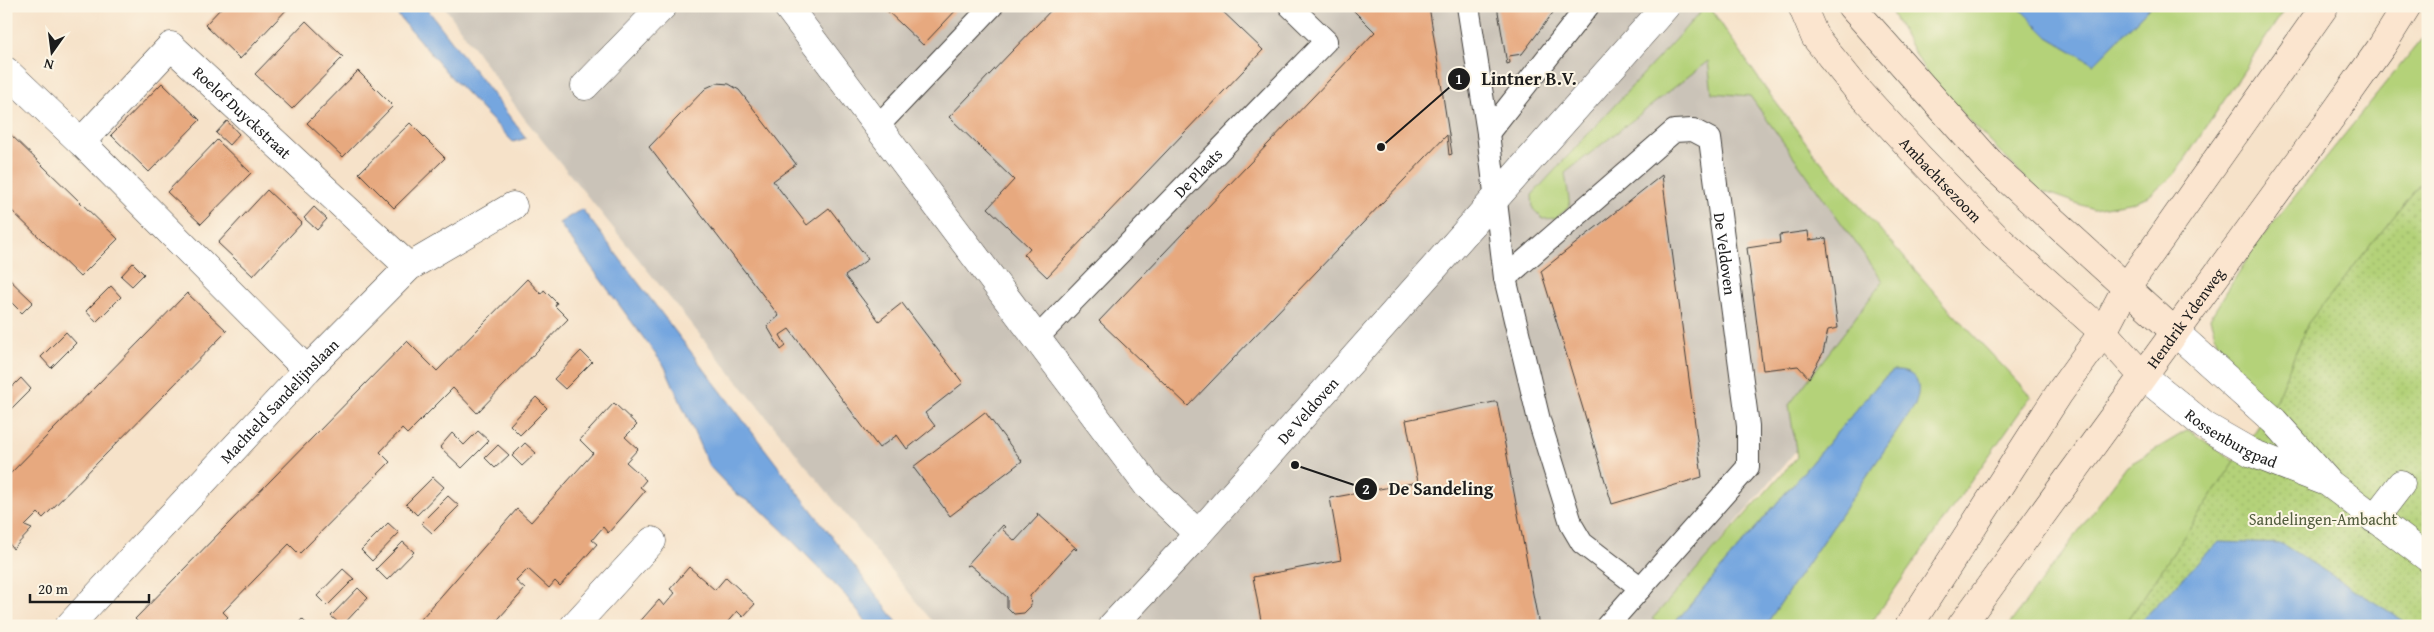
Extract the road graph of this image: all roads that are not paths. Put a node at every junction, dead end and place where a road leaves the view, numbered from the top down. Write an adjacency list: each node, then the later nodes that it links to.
1 (663, 6): 13 (street)
2 (787, 6): 14 (street)
3 (992, 6): 14 (lane)
4 (1290, 6): 24 (lane, De Plaats)
5 (1468, 6): 15 (lane)
6 (1588, 6): 15 (lane)
7 (1666, 6): 17 (street, De Veldoven)
8 (1802, 6): 22 (main road, Ambachtsezoom)
9 (1851, 6): 21 (main road)
10 (2325, 6): 21 (main road)
11 (2407, 6): 23 (main road, Hendrik Ydenweg)
12 (6, 71): 16 (street)
13 (586, 86)
14 (877, 127): 24 (street)
15 (1488, 133): 17 (lane)
16 (81, 142): 19 (street, Roelof Duyckstraat); 25 (street)
17 (1495, 198): 20 (lane); 30 (street, De Veldoven)
18 (513, 206): 19 (street, Machteld Sandelijnslaan)
19 (409, 267): 25 (street, Machteld Sandelijnslaan)
20 (1505, 278): 33 (lane); 33 (lane, De Veldoven)
21 (2126, 288): 22 (main road); 23 (main road)
22 (2103, 332): 26 (main road, Ambachtsezoom); 38 (main road)
23 (2175, 332): 26 (main road, Hendrik Ydenweg); 27 (street, Rossenburgpad)
24 (1036, 339): 30 (street)
25 (307, 370): 35 (street, Machteld Sandelijnslaan)
26 (2142, 374): 27 (street, Rossenburgpad); 39 (main road, Hendrik Ydenweg)
27 (2330, 484): 29 (street, Rossenburgpad)
28 (2401, 484): 29 (street)
29 (2374, 518): 32 (street, Rossenburgpad)
30 (1198, 534): 34 (street, De Veldoven)
31 (652, 541): 36 (street)
32 (2428, 558)
33 (1641, 588): 37 (lane, De Veldoven)
34 (1115, 624)
35 (69, 626)
36 (574, 626)
37 (1607, 626)
38 (1909, 626)
39 (1961, 626)

